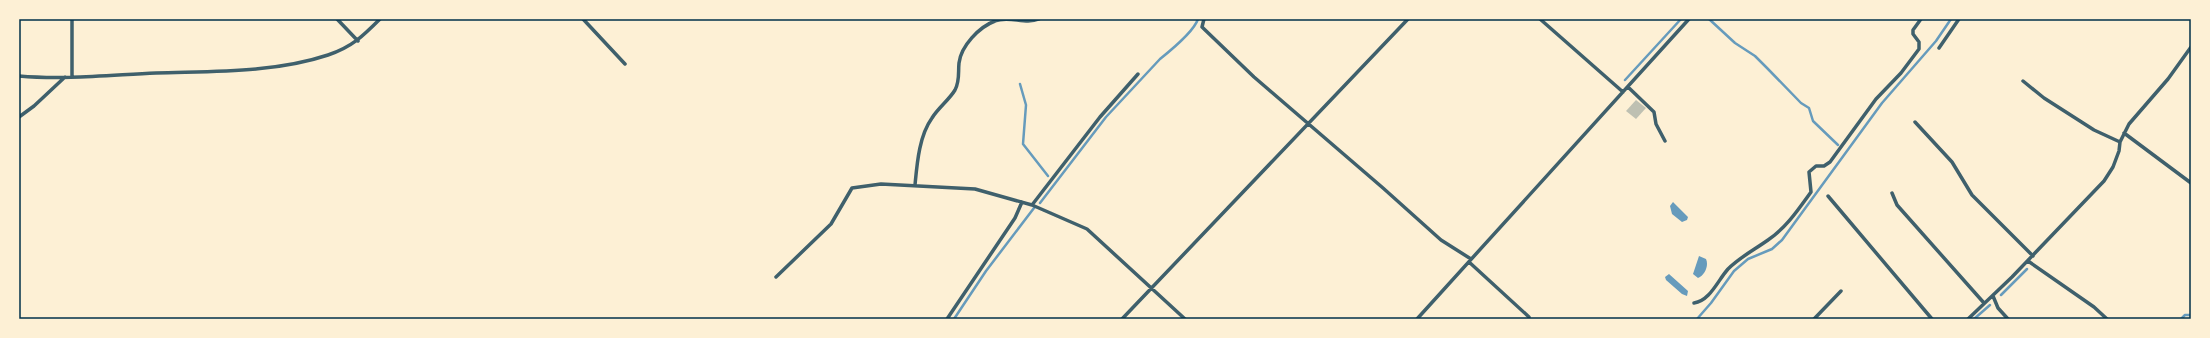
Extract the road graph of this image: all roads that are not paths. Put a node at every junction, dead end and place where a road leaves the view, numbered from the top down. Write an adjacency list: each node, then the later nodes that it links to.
1 (72, 19): 19 (street)
2 (337, 19): 12 (street)
3 (380, 19): 12 (street)
4 (583, 19): 15 (street)
5 (1039, 19): 30 (street)
6 (1204, 19): 25 (street)
7 (1408, 19): 25 (street)
8 (1540, 19): 22 (street)
9 (1689, 19): 21 (street)
10 (1921, 19): 43 (street)
11 (1959, 19): 14 (street)
12 (358, 41): 19 (street)
13 (2191, 47): 26 (street)
14 (1939, 48)
15 (625, 64)
16 (1138, 74): 34 (street)
17 (19, 76): 18 (street)
18 (65, 77): 19 (street); 23 (street)
19 (72, 77)
20 (2023, 81): 28 (street)
21 (1628, 87): 22 (street); 27 (street)
22 (1623, 92): 36 (street)
23 (19, 117)
24 (1915, 122): 35 (street)
25 (1308, 124): 36 (street); 39 (street)
26 (2124, 133): 28 (street); 29 (street)
27 (1665, 142)
28 (2120, 142): 35 (street)
29 (2191, 183)
30 (915, 185): 33 (street); 38 (street)
31 (1892, 193): 42 (street)
32 (1828, 196): 50 (street)
33 (1022, 202): 34 (street); 45 (street)
34 (1032, 205): 39 (street)
35 (2033, 256): 37 (street)
36 (1470, 261): 44 (street); 48 (street)
37 (2028, 261): 41 (street); 53 (street)
38 (776, 277)
39 (1151, 288): 46 (street); 47 (street)
40 (1841, 291): 49 (street)
41 (1992, 296): 42 (street); 52 (street)
42 (1984, 303): 51 (street)
43 (1694, 304)
44 (1529, 316)
45 (947, 319)
46 (1122, 319)
47 (1185, 319)
48 (1417, 319)
49 (1814, 319)
50 (1932, 319)
51 (1968, 319)
52 (2008, 319)
53 (2108, 319)

